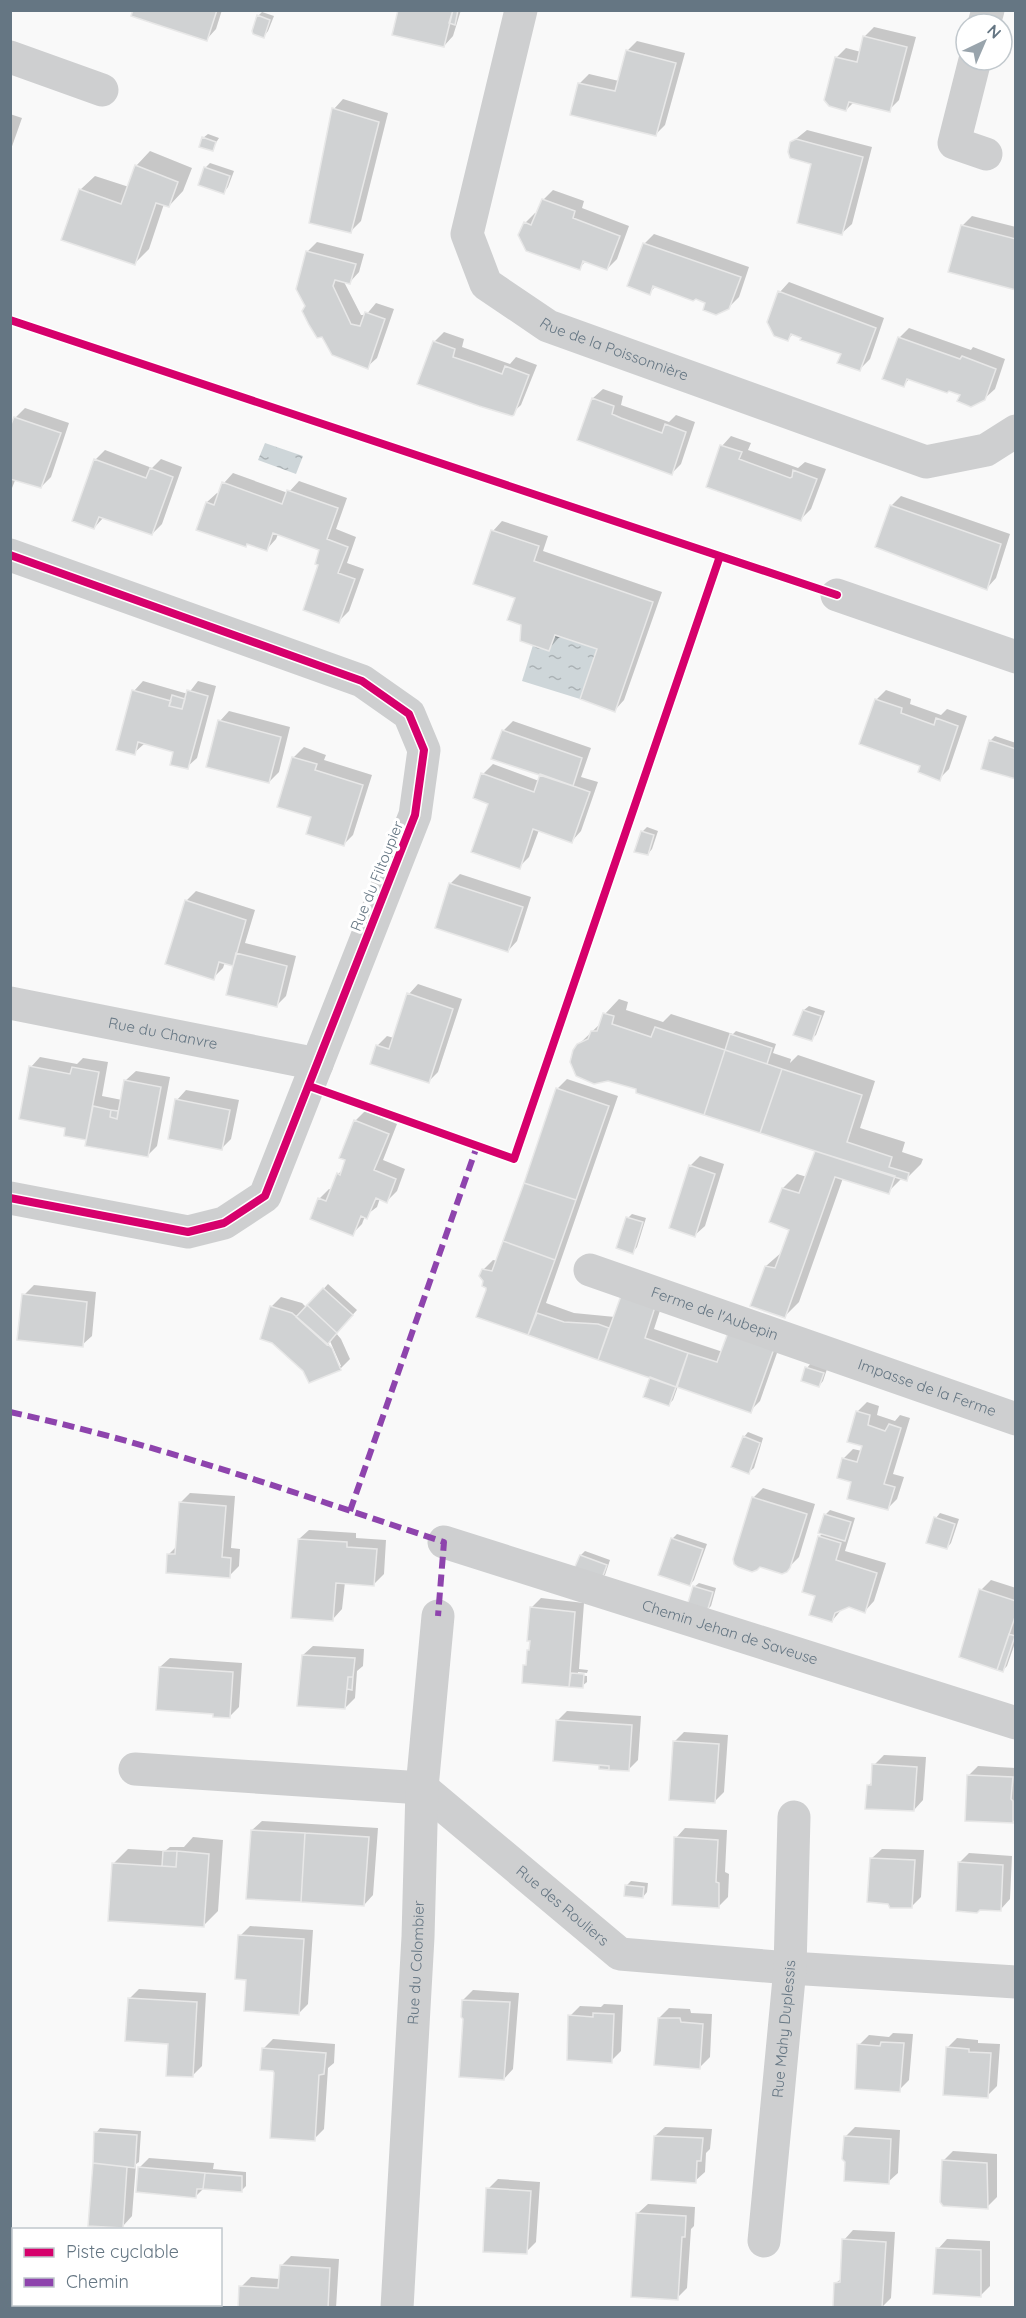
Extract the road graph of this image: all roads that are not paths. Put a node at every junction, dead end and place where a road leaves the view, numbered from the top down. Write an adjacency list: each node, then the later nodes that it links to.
1 (521, 10): 6 (street, Rue de la Poissonnière)
2 (10, 57): 4 (street)
3 (972, 72): 5 (street)
4 (102, 90)
5 (986, 154)
6 (1016, 431)
7 (10, 555): 11 (street, Rue du Filtoupier)
8 (837, 595): 9 (street)
9 (1016, 657)
10 (10, 1003): 11 (street, Rue du Chanvre)
11 (317, 1064): 12 (street, Rue du Filtoupier)
12 (10, 1198)
13 (590, 1270): 14 (street, Ferme de l'Aubepin)
14 (839, 1359): 15 (street, Impasse de la Ferme)
15 (1016, 1419)
16 (444, 1542): 18 (street, Chemin Jehan de Saveuse)
17 (438, 1616): 20 (street, Rue du Colombier)
18 (1016, 1723)
19 (135, 1768): 20 (street)
20 (422, 1788): 22 (street, Rue des Rouliers); 25 (street, Rue du Colombier)
21 (794, 1817): 22 (street, Rue Mahy Duplessis)
22 (790, 1968): 23 (street, Rue des Rouliers); 24 (street, Rue Mahy Duplessis)
23 (1016, 1982)
24 (764, 2241)
25 (398, 2307)

